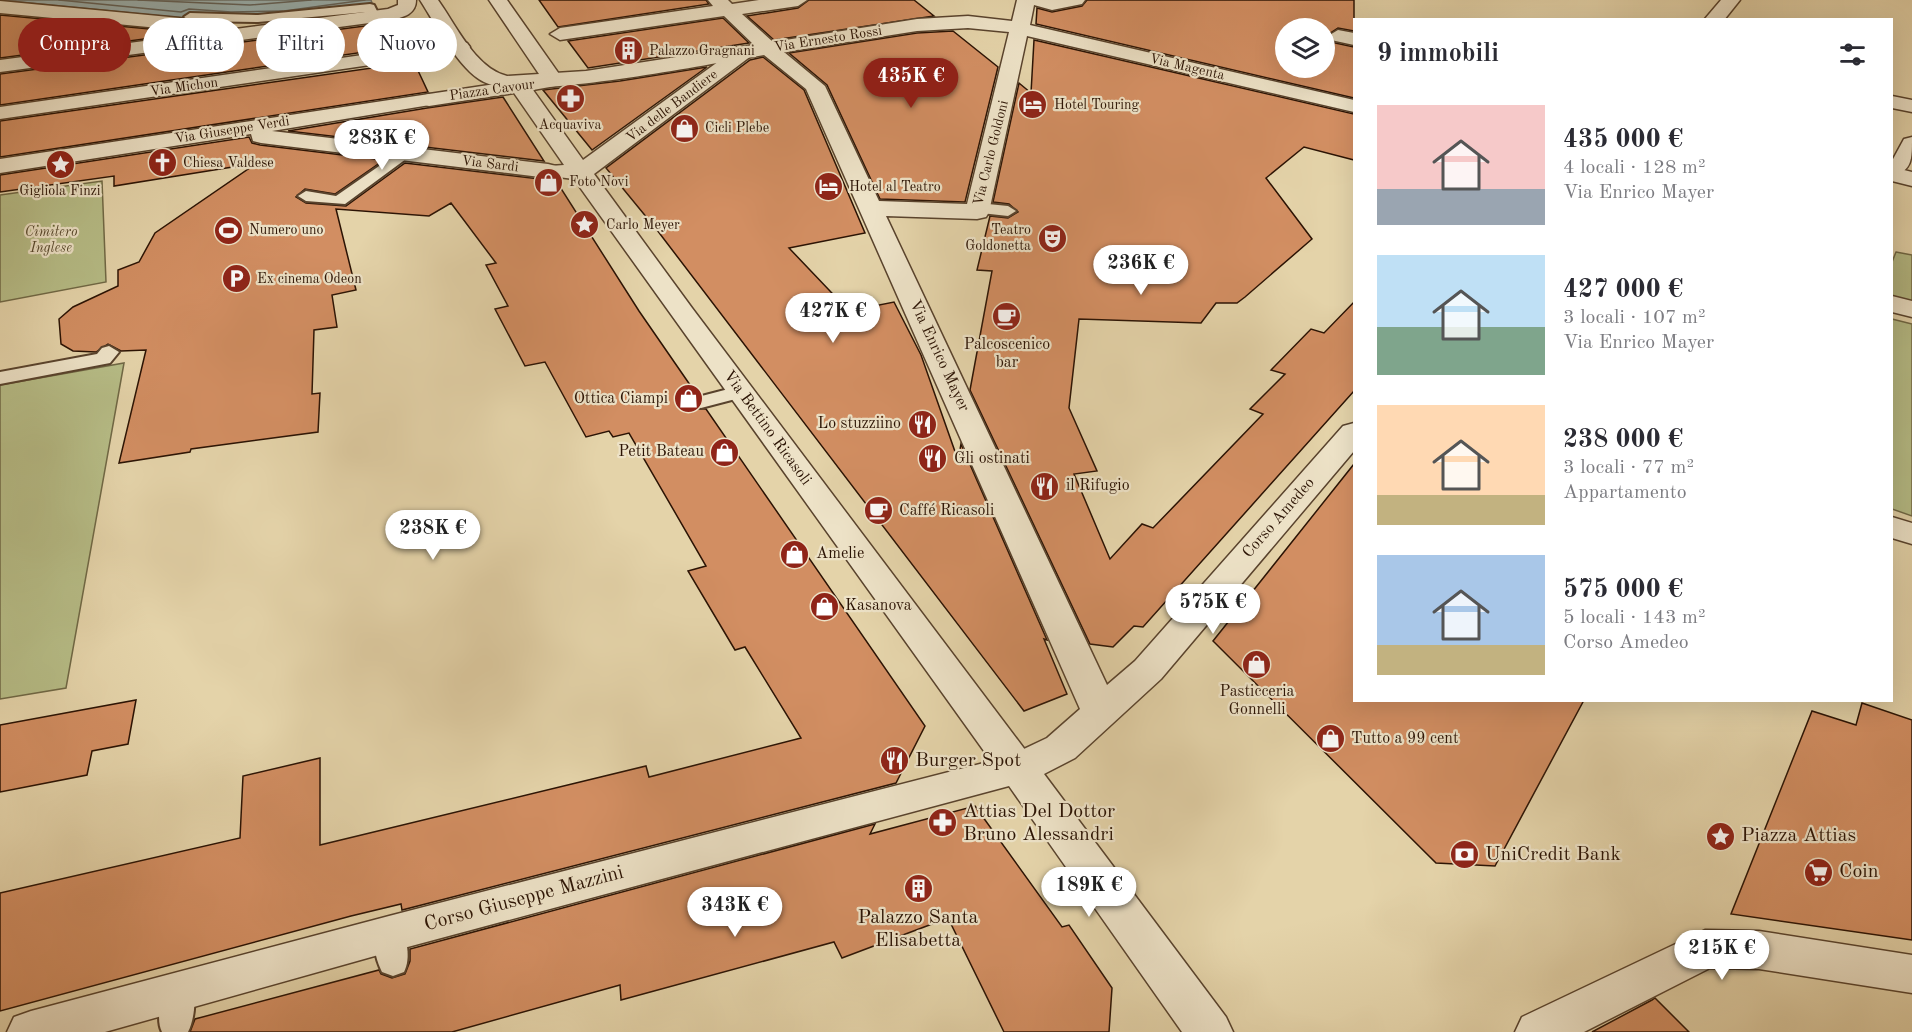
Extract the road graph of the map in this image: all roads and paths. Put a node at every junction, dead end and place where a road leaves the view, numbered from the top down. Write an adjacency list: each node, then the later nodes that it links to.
1 (429, 0): 18 (street, Piazza Cavour)
2 (498, 0): 17 (street, Piazza Cavour)
3 (798, 0): 8 (street)
4 (1076, 0): 6 (street)
5 (1731, 0): 13 (street)
6 (1043, 2): 10 (street)
7 (407, 4): 11 (street)
8 (722, 5): 17 (street); 19 (street, Via Enrico Mayer)
9 (0, 7): 12 (street)
10 (1022, 15): 19 (street, Via Ernesto Rossi); 28 (street, Via Magenta); 40 (street, Via Carlo Goldoni)
11 (374, 16): 14 (lane); 15 (street)
12 (147, 18)
13 (1715, 18)
14 (244, 20)
15 (345, 20)
16 (256, 37): 24 (street)
17 (525, 39): 23 (street, Piazza Cavour)
18 (460, 47): 23 (street, Piazza Cavour); 24 (street, Via Michon)
19 (756, 50): 22 (street, Via Ernesto Rossi); 34 (street, Via delle Bandiere); 39 (street, Via Enrico Mayer)
20 (0, 66): 24 (street)
21 (208, 72): 24 (street)
22 (586, 76): 23 (street, Piazza Cavour)
23 (554, 81): 25 (street, Piazza Cavour)
24 (211, 84): 26 (street, Via Giuseppe Verdi); 30 (street, Via Michon); 32 (street, Via Sardi); 33 (street, Via Giuseppe Verdi)
25 (519, 86): 26 (street, Piazza Cavour); 34 (street, Via Bettino Ricasoli)
26 (429, 100)
27 (1893, 102): 29 (street)
28 (1353, 106)
29 (1912, 106)
30 (0, 113)
31 (1912, 144): 35 (street)
32 (405, 153): 34 (street, Via Sardi); 38 (lane)
33 (0, 166)
34 (590, 166): 46 (street, Via Bettino Ricasoli)
35 (1893, 169)
36 (1893, 174): 37 (street)
37 (1912, 179)
38 (306, 196)
39 (872, 208): 40 (street, Via Carlo Goldoni); 51 (street, Via Enrico Mayer)
40 (978, 208): 41 (lane)
41 (1008, 210)
42 (1893, 304): 43 (street)
43 (1912, 309)
44 (108, 352): 45 (lane)
45 (0, 378)
46 (740, 392): 47 (lane); 52 (street, Via Bettino Ricasoli)
47 (701, 402)
48 (1353, 433): 51 (street, Corso Amedeo)
49 (1893, 527): 50 (street)
50 (1912, 534)
51 (1101, 713): 52 (street, Corso Amedeo)
52 (1018, 769): 54 (street, Corso Giuseppe Mazzini); 55 (street, Via Bettino Ricasoli)
53 (1912, 974): 56 (street)
54 (31, 1032)
55 (1209, 1032)
56 (1539, 1032)

